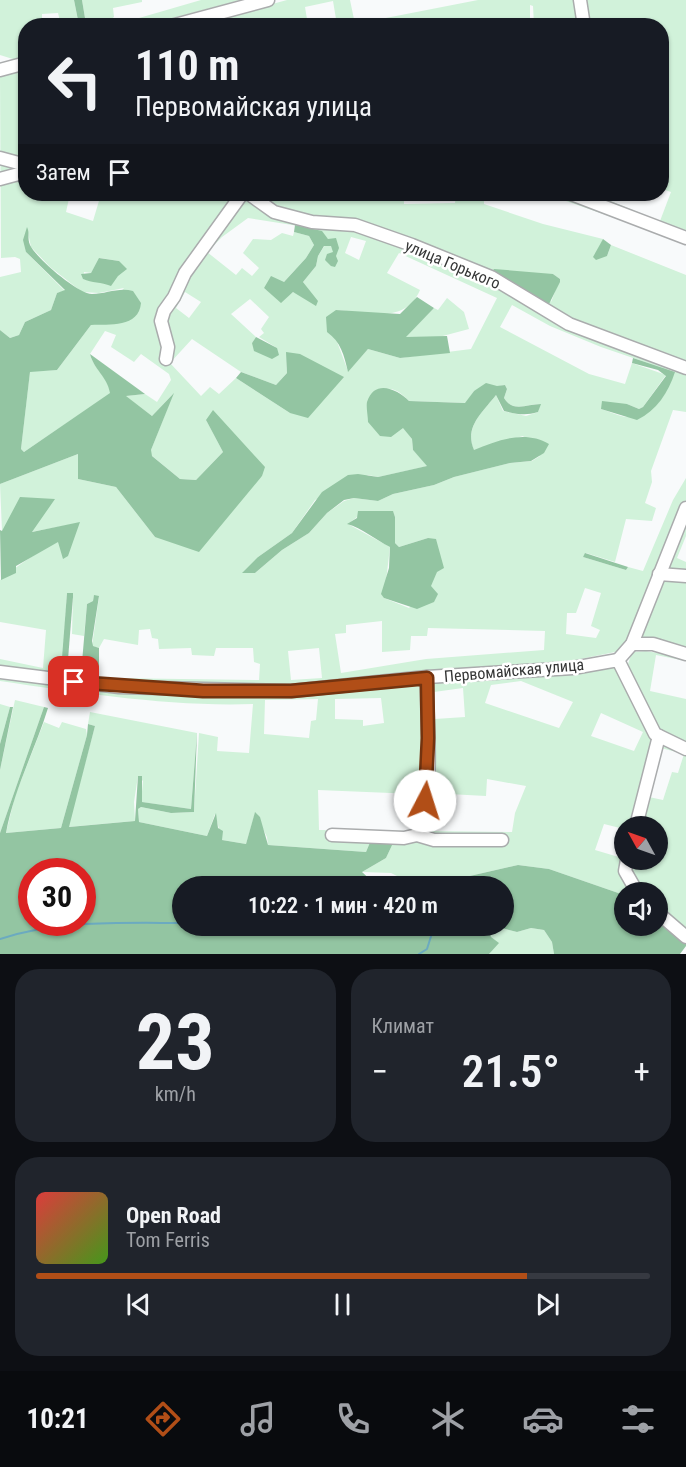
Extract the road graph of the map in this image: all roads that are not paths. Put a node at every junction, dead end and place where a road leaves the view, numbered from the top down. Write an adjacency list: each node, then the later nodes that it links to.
1 (268, 0): 3 (street)
2 (580, 0): 4 (street)
3 (201, 18)
4 (583, 18)
5 (18, 64): 6 (street)
6 (2, 66)
7 (0, 158): 8 (street)
8 (18, 163)
9 (18, 173): 10 (street)
10 (0, 178)
11 (237, 201): 15 (street)
12 (259, 201): 16 (street, улица Горького)
13 (589, 201): 14 (street)
14 (686, 238)
15 (166, 359)
16 (686, 368)
17 (686, 508): 18 (street)
18 (659, 574): 19 (street); 20 (street)
19 (686, 576)
20 (632, 644): 21 (street); 22 (street)
21 (686, 654)
22 (618, 660): 24 (street, Первомайская улица); 25 (street)
23 (0, 672): 24 (street, Первомайская улица)
24 (427, 678): 29 (street)
25 (659, 736): 26 (street); 27 (street)
26 (686, 749)
27 (639, 816)
28 (332, 835): 29 (street)
29 (417, 835): 30 (street)
30 (502, 840)
31 (668, 921): 32 (street)
32 (686, 937)

